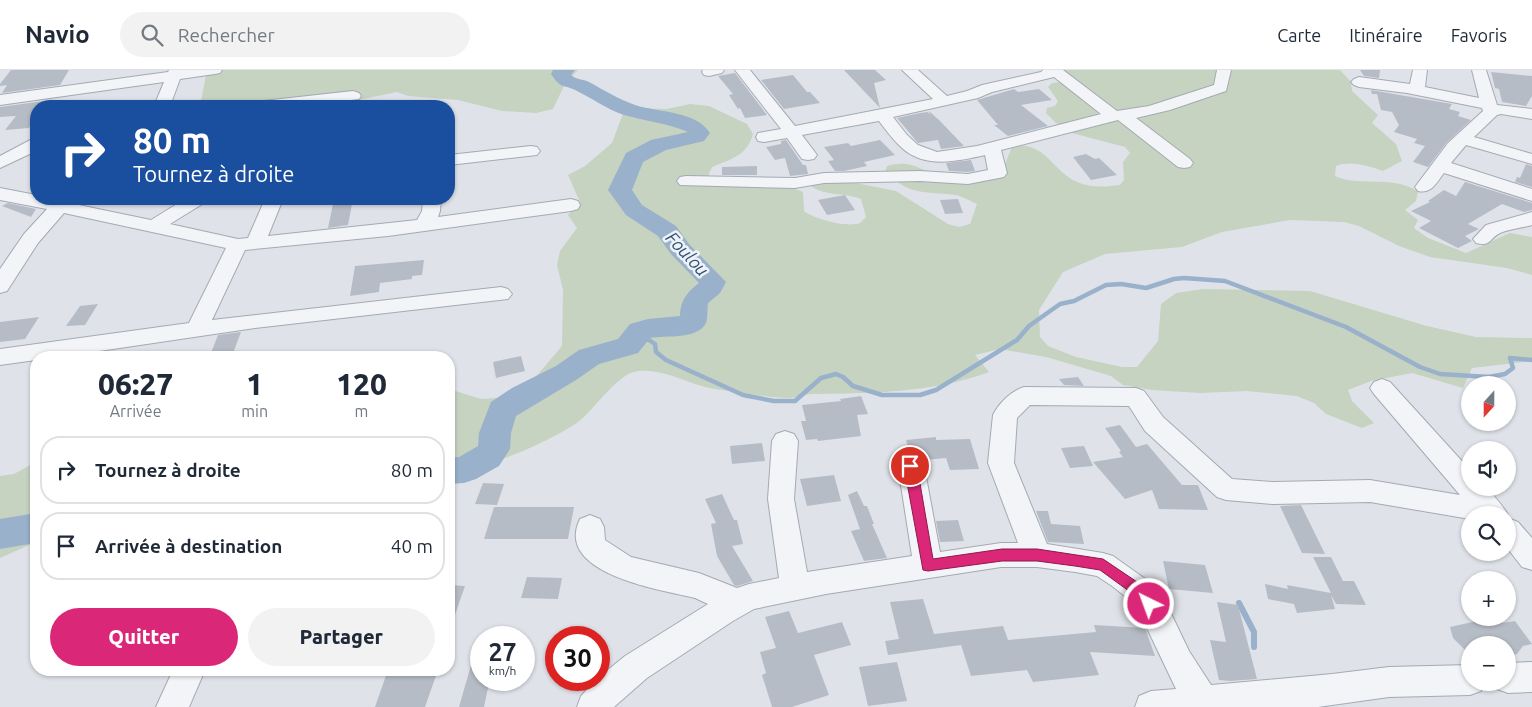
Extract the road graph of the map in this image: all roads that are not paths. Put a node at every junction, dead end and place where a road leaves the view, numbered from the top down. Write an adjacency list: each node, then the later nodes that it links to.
1 (215, 70): 9 (street)
2 (742, 70): 21 (street)
3 (909, 70): 16 (street)
4 (1079, 70): 8 (street)
5 (1224, 70): 20 (street)
6 (1420, 70): 11 (street)
7 (1479, 70): 17 (street)
8 (1055, 71): 16 (street); 20 (street)
9 (175, 73): 13 (street); 14 (street)
10 (1359, 82): 11 (street)
11 (1417, 90): 17 (street)
12 (353, 96): 15 (street)
13 (0, 100)
14 (164, 100)
15 (317, 100)
16 (944, 101): 19 (street)
17 (1490, 108): 18 (street); 23 (street)
18 (1532, 114)
19 (883, 115): 21 (street); 27 (street)
20 (1118, 116): 25 (street); 32 (street)
21 (792, 132): 22 (street); 28 (street)
22 (764, 137)
23 (1462, 139): 30 (street); 33 (street)
24 (30, 147): 31 (street)
25 (992, 148): 27 (street); 34 (street)
26 (531, 151): 29 (street)
27 (913, 151): 34 (street)
28 (808, 155)
29 (455, 159)
30 (1532, 159)
31 (0, 163)
32 (1184, 163)
33 (1441, 166): 36 (street); 38 (street)
34 (920, 176): 35 (street)
35 (686, 181)
36 (1424, 187)
37 (0, 194): 39 (street)
38 (1532, 195)
39 (30, 198)
40 (62, 205): 51 (street)
41 (70, 205): 48 (street)
42 (187, 205): 48 (street)
43 (270, 205): 50 (street)
44 (432, 205): 47 (street)
45 (571, 205): 47 (street)
46 (1532, 218): 49 (street)
47 (425, 224): 50 (street)
48 (154, 226): 50 (street)
49 (1483, 240)
50 (247, 243): 53 (street)
51 (0, 286)
52 (501, 294): 53 (street)
53 (196, 330): 54 (street)
54 (76, 351)
55 (30, 355): 56 (street)
56 (0, 357)
57 (1382, 388): 60 (street)
58 (785, 441): 67 (street)
59 (910, 466): 66 (street)
60 (1486, 506)
61 (1461, 511): 64 (street)
62 (590, 527): 68 (street)
63 (1516, 540): 65 (street)
64 (1037, 555): 66 (street); 73 (street)
65 (1532, 558)
66 (928, 566): 67 (street)
67 (795, 587): 68 (street)
68 (737, 602): 76 (street)
69 (186, 676): 75 (street)
70 (1532, 677): 71 (street)
71 (1516, 678)
72 (1461, 680): 74 (street)
73 (1203, 702): 74 (street); 77 (street)
74 (1248, 703)
75 (172, 707)
76 (593, 707)
77 (1151, 707)

